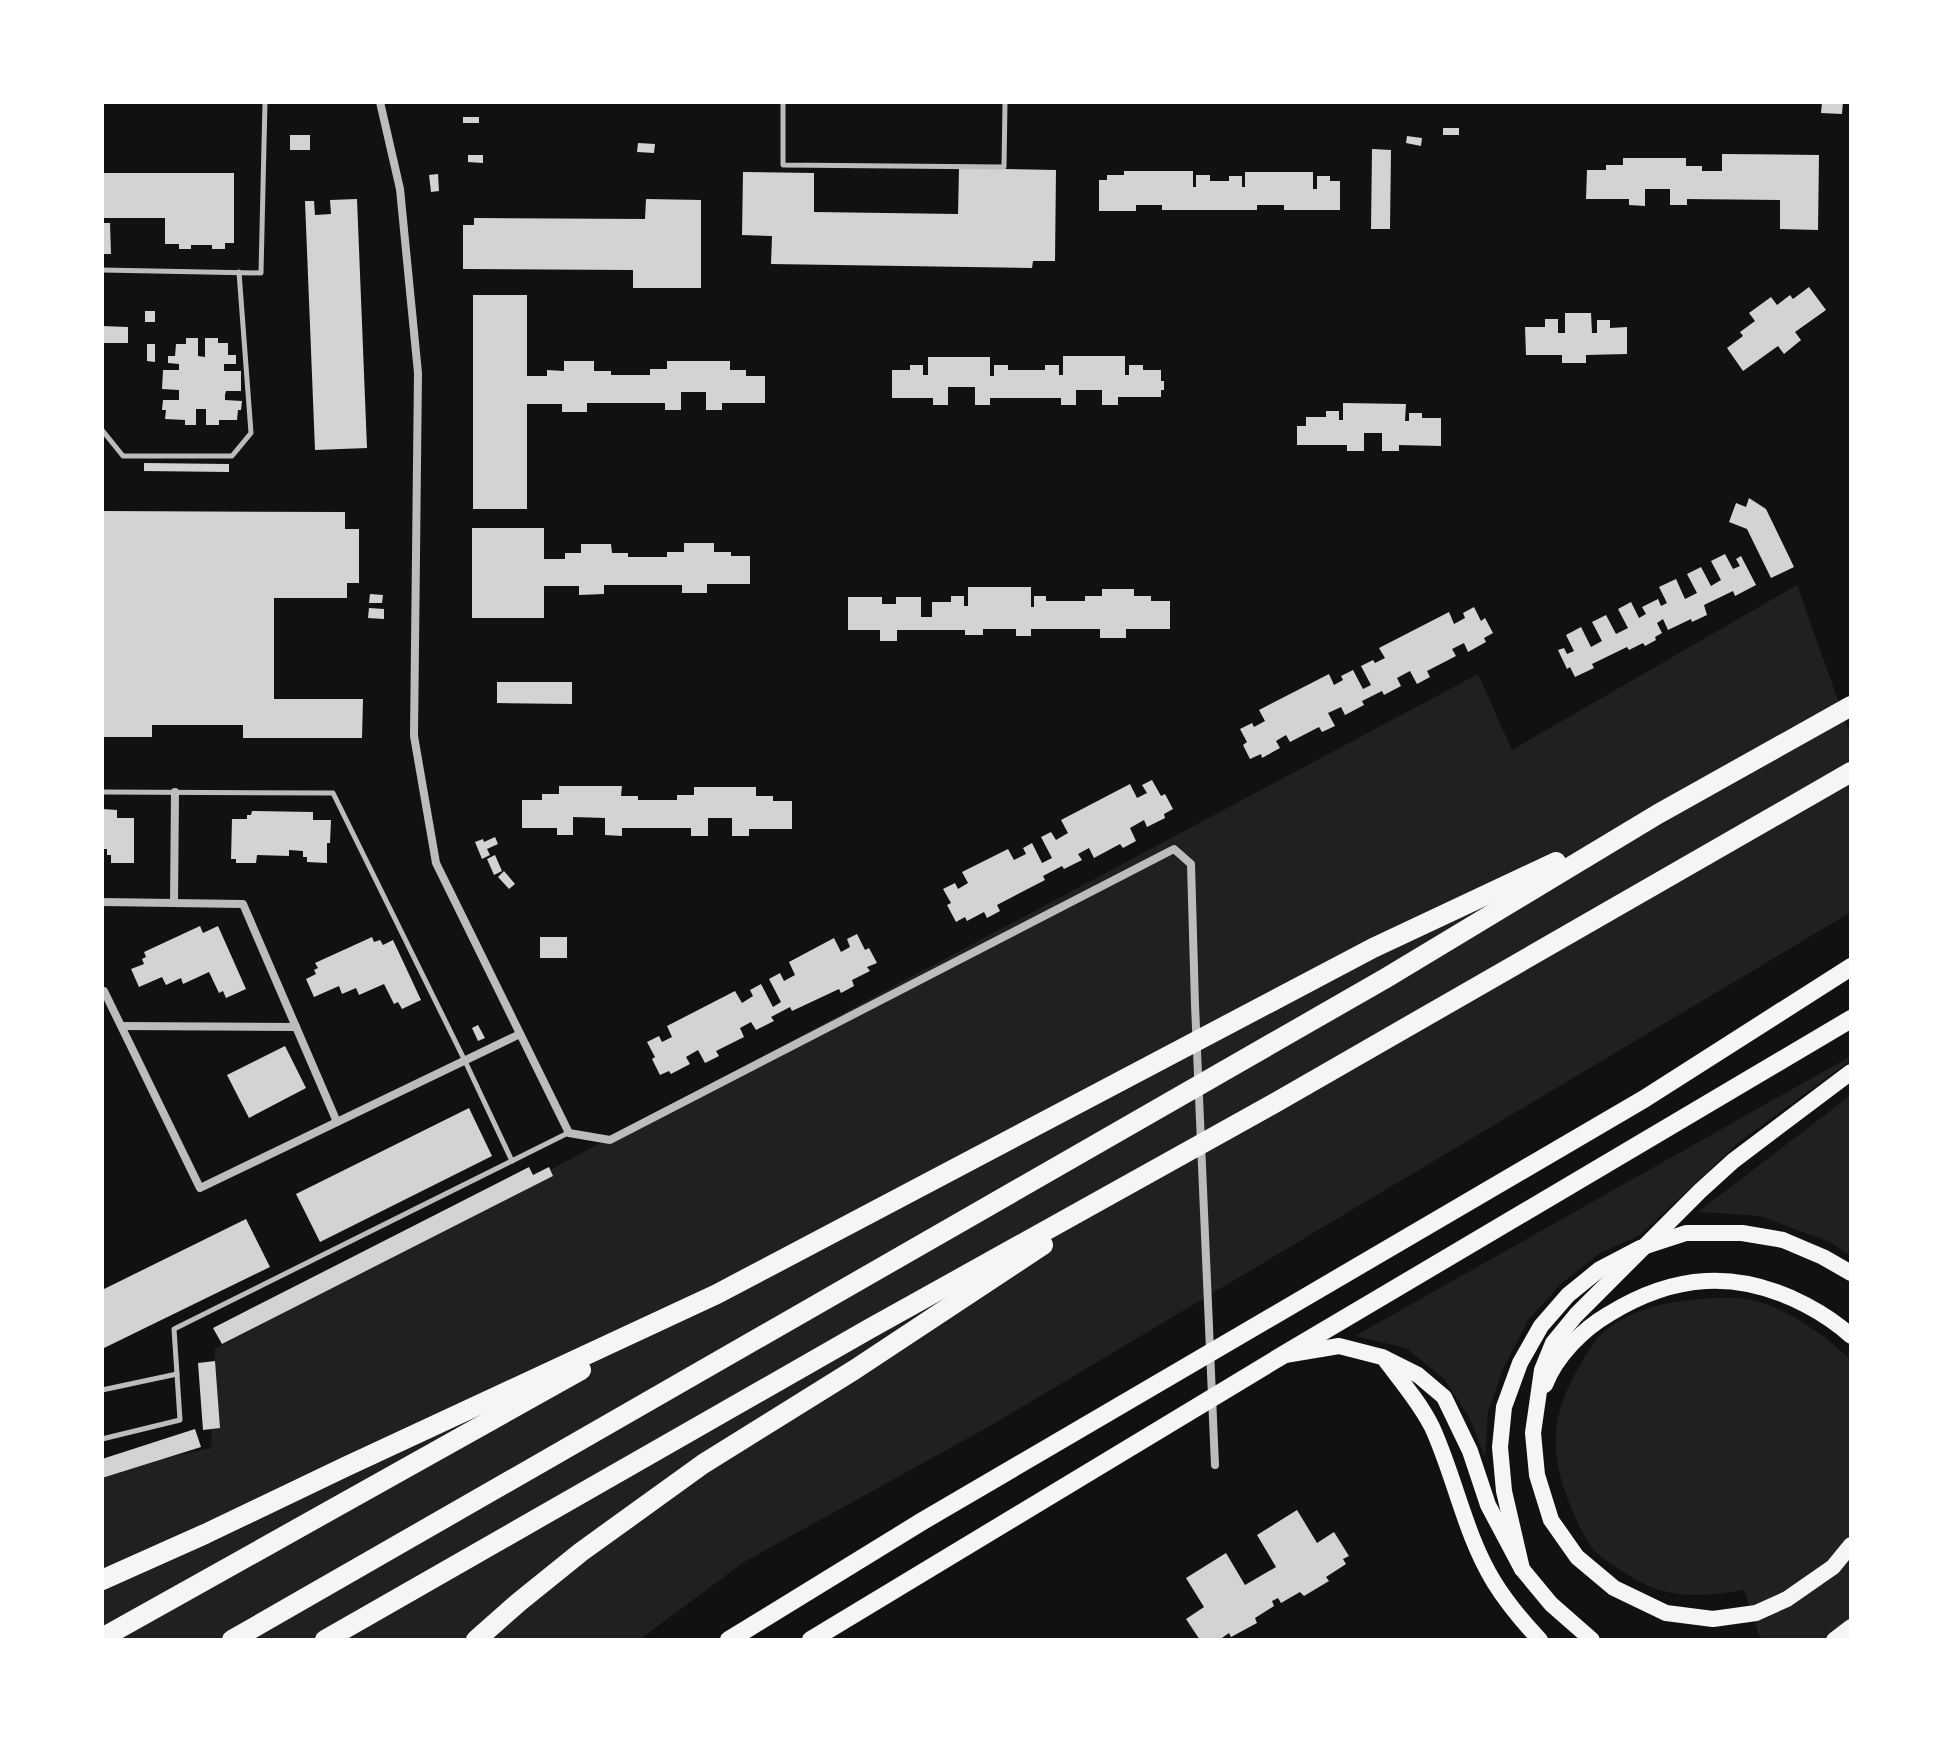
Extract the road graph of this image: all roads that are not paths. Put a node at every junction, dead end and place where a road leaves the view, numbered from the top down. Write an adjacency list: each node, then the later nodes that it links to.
1 (265, 102): 6 (lane)
2 (380, 102): 20 (street)
3 (783, 102): 4 (lane)
4 (1005, 102)
5 (102, 270): 6 (lane)
6 (239, 272): 7 (lane)
7 (102, 430)
8 (1851, 706): 12 (highway)
9 (1851, 772): 25 (highway)
10 (102, 792): 11 (lane)
11 (175, 792): 14 (street); 21 (lane)
12 (1658, 814): 28 (highway); 42 (highway)
13 (102, 902): 14 (street)
14 (174, 903): 19 (street)
15 (1851, 967): 45 (highway)
16 (102, 991): 18 (street)
17 (1851, 1019): 30 (highway)
18 (122, 1026): 19 (street); 23 (street)
19 (296, 1027): 23 (street)
20 (520, 1034): 21 (street); 24 (street)
21 (465, 1061): 23 (street); 26 (lane)
22 (1851, 1072): 34 (main road)
23 (337, 1122)
24 (569, 1133): 26 (lane); 36 (street)
25 (1180, 1155): 43 (highway); 44 (highway)
26 (512, 1161): 32 (lane)
27 (1851, 1273): 38 (main road)
28 (717, 1294): 39 (highway); 41 (highway)
29 (1851, 1336): 34 (main road)
30 (1283, 1355): 31 (main road); 46 (highway)
31 (1382, 1357): 38 (main road); 47 (main road)
32 (177, 1374): 33 (lane); 35 (lane)
33 (102, 1390)
34 (1538, 1406): 37 (main road)
35 (102, 1439)
36 (1215, 1465)
37 (1851, 1545)
38 (1522, 1569): 48 (main road)
39 (102, 1580)
40 (1851, 1627): 49 (main road)
41 (102, 1638)
42 (232, 1640)
43 (325, 1640)
44 (476, 1640)
45 (729, 1640)
46 (811, 1640)
47 (1540, 1640)
48 (1592, 1640)
49 (1834, 1640)

